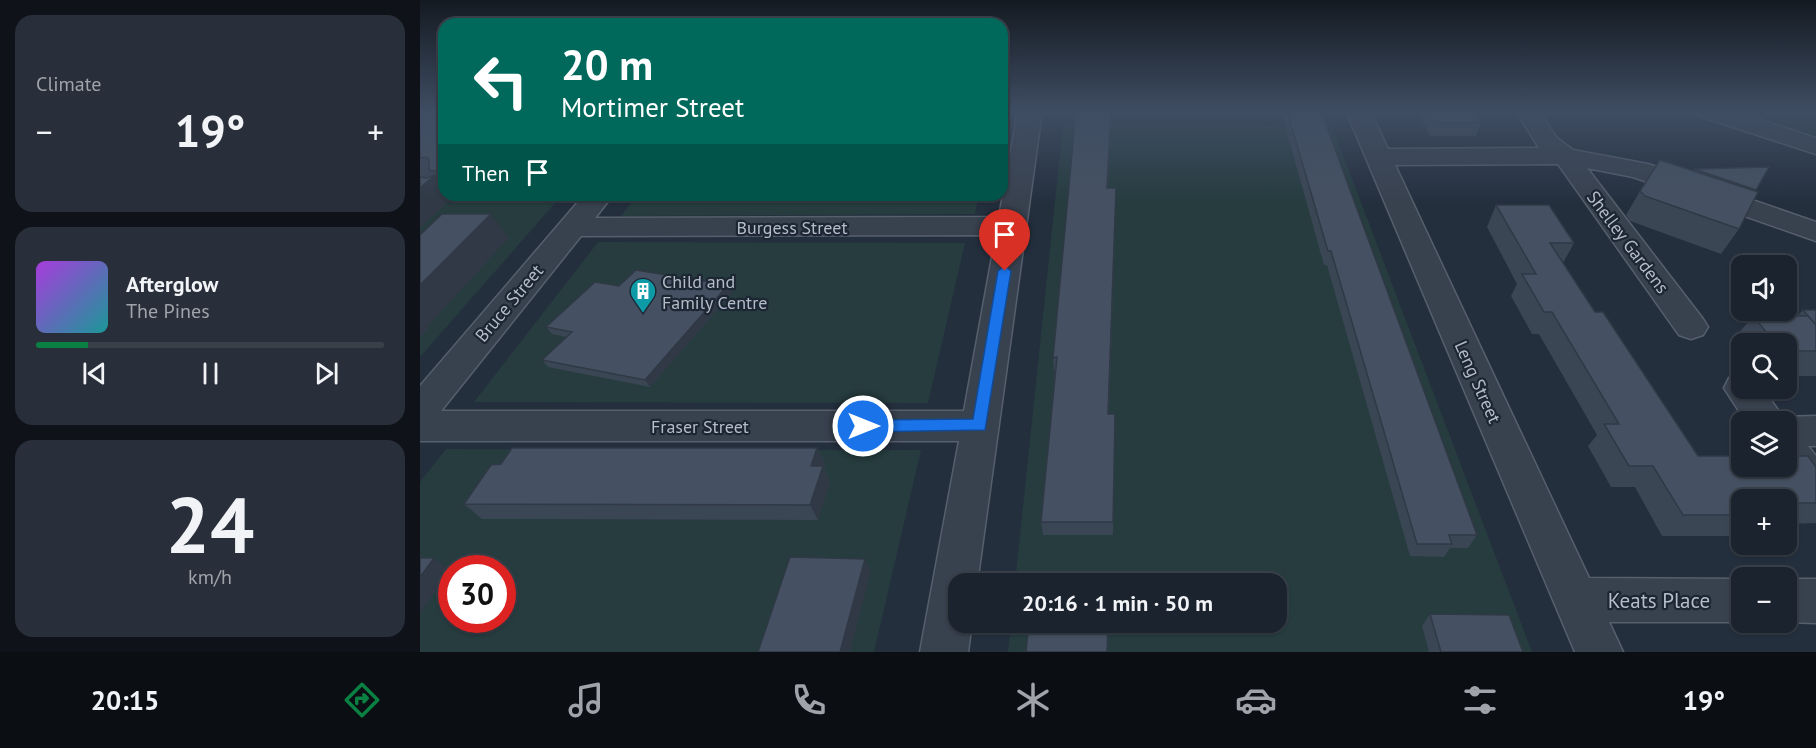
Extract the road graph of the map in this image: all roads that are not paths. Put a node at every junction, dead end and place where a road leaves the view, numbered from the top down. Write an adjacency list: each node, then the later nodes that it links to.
1 (1025, 141): 7 (street)
2 (1371, 141): 5 (street, Leng Street)
3 (1547, 141): 4 (street)
4 (1565, 156): 5 (street, Shelley Gardens); 9 (street, Shelley Gardens); 10 (street, Shelley Gardens)
5 (1378, 157): 20 (street, Leng Street)
6 (594, 201): 8 (street, Bruce Street)
7 (1012, 226): 8 (street, Burgess Street); 15 (street)
8 (572, 227): 12 (street, Bruce Street)
9 (1816, 232)
10 (1691, 327)
11 (1750, 399): 13 (street)
12 (420, 411)
13 (1759, 411)
14 (420, 426): 15 (street, Fraser Street)
15 (980, 426): 24 (street)
16 (1797, 431): 17 (street)
17 (1816, 431)
18 (1797, 461): 19 (street)
19 (1816, 486)
20 (1576, 600): 21 (street, Keats Place); 25 (street, Leng Street)
21 (1731, 601)
22 (1797, 601): 23 (street)
23 (1816, 601)
24 (944, 652)
25 (1599, 652)

